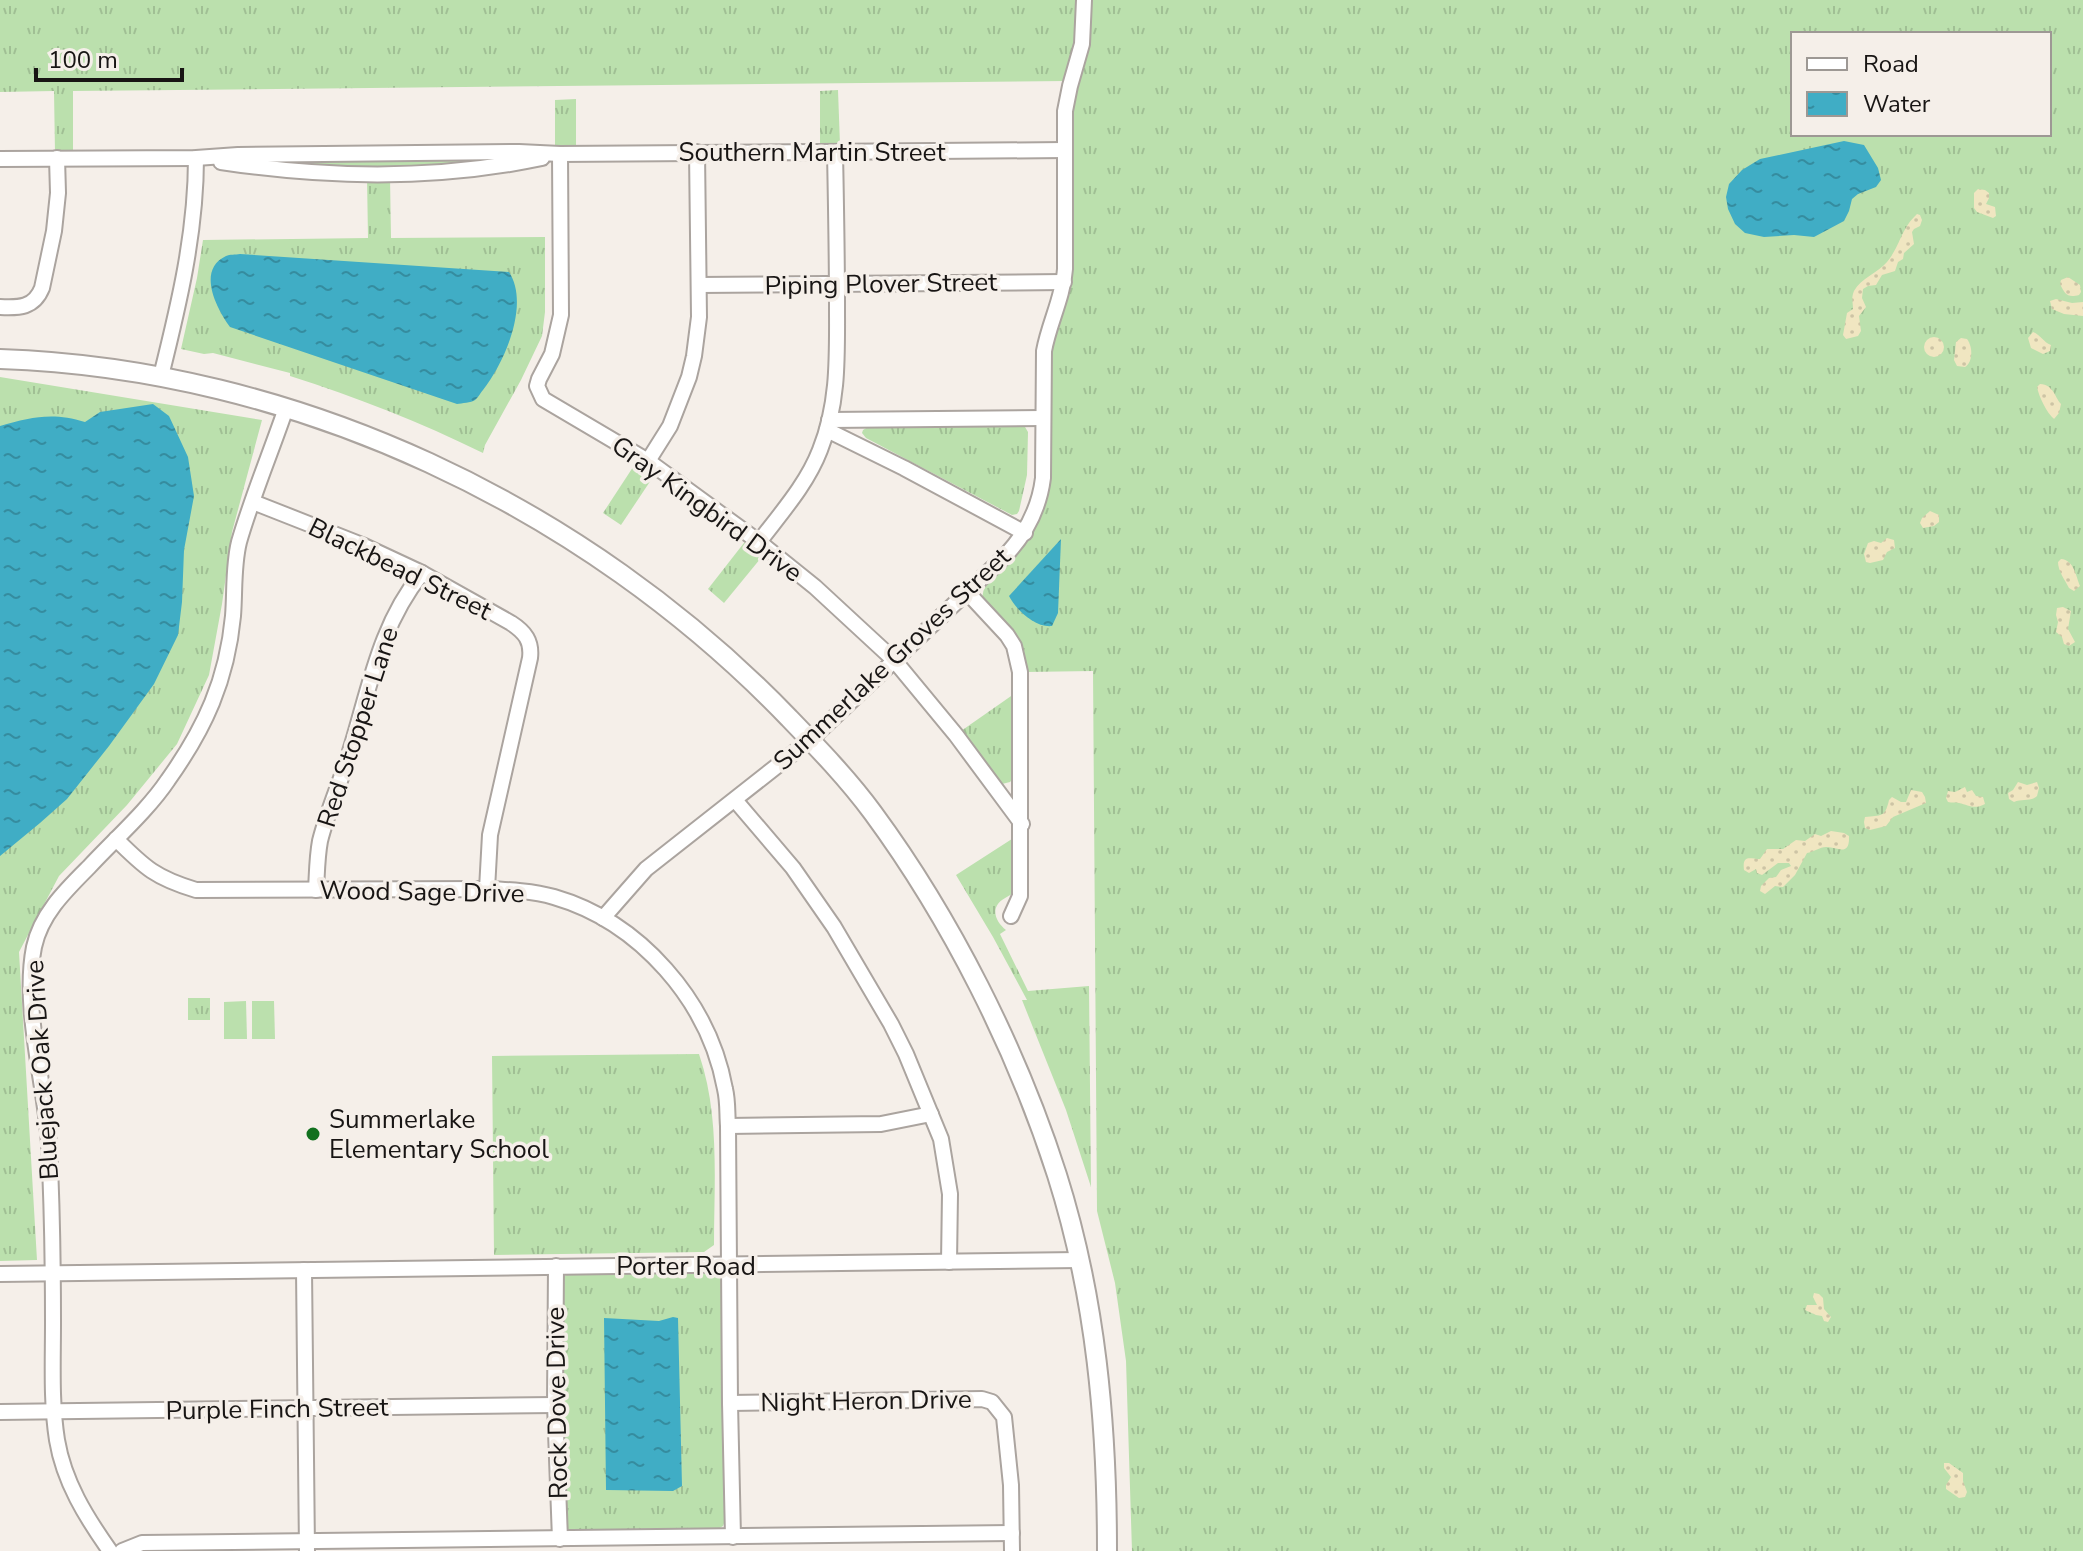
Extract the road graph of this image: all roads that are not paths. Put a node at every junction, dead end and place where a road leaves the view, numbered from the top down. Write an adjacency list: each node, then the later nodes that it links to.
1 (1084, 0): 2 (street, Summerlake Groves Street)
2 (1065, 150): 4 (street, Southern Martin Street); 9 (street, Summerlake Groves Street)
3 (697, 152): 4 (street, Southern Martin Street); 5 (street, Southern Martin Street); 11 (street)
4 (835, 152): 10 (street)
5 (560, 154): 7 (street, Southern Martin Street); 18 (street, Gray Kingbird Drive)
6 (57, 158): 7 (street, Southern Martin Street); 8 (street, Southern Martin Street); 12 (street)
7 (196, 158): 14 (street)
8 (0, 159)
9 (1064, 282): 10 (street, Piping Plover Street); 16 (street, Summerlake Groves Street)
10 (837, 284): 11 (street, Piping Plover Street); 17 (street)
11 (699, 285): 18 (street)
12 (0, 307)
13 (0, 359): 14 (main road)
14 (161, 376): 15 (main road)
15 (286, 408): 19 (street, Bluejack Oak Drive); 25 (main road)
16 (1043, 418): 17 (street); 20 (street, Summerlake Groves Street)
17 (828, 425): 20 (street); 21 (street)
18 (648, 461): 21 (street, Gray Kingbird Drive)
19 (253, 502): 22 (street, Blackbead Street); 28 (street, Bluejack Oak Drive)
20 (1025, 533): 23 (street, Summerlake Groves Street)
21 (759, 542): 24 (street, Gray Kingbird Drive)
22 (422, 573): 29 (street, Blackbead Street); 30 (street, Red Stopper Lane)
23 (967, 592): 24 (street, Summerlake Groves Street); 27 (street)
24 (894, 660): 25 (street, Summerlake Groves Street); 27 (street, Gray Kingbird Drive)
25 (810, 740): 26 (street, Summerlake Groves Street); 35 (main road)
26 (735, 800): 32 (street, Summerlake Groves Street); 33 (street)
27 (1022, 824): 31 (street)
28 (116, 839): 30 (street, Wood Sage Drive); 41 (street, Bluejack Oak Drive)
29 (487, 889): 30 (street, Wood Sage Drive); 32 (street, Wood Sage Drive)
30 (316, 890)
31 (1011, 916)
32 (603, 918): 34 (street, Wood Sage Drive)
33 (931, 1114): 34 (street); 36 (street)
34 (728, 1126): 38 (street, Wood Sage Drive)
35 (1080, 1260): 36 (street, Porter Road); 55 (main road)
36 (949, 1262): 38 (street, Porter Road)
37 (556, 1266): 38 (street, Porter Road); 39 (street, Porter Road); 43 (street, Rock Dove Drive)
38 (729, 1266): 42 (street, Wood Sage Drive)
39 (304, 1270): 41 (street, Porter Road); 44 (street)
40 (0, 1274): 41 (street, Porter Road)
41 (53, 1274): 45 (street, Bluejack Oak Drive)
42 (730, 1403): 47 (street, Night Heron Drive); 48 (street, Wood Sage Drive)
43 (555, 1405): 44 (street, Purple Finch Street); 49 (street, Rock Dove Drive)
44 (305, 1408): 45 (street, Purple Finch Street); 51 (street)
45 (53, 1410): 46 (street, Purple Finch Street); 52 (street, Bluejack Oak Drive)
46 (0, 1412)
47 (1012, 1533): 48 (street); 54 (street, Night Heron Drive)
48 (733, 1537): 50 (street)
49 (560, 1539): 50 (street); 51 (street)
50 (628, 1544)
51 (306, 1546): 53 (street)
52 (110, 1551)
53 (122, 1551)
54 (1012, 1551)
55 (1107, 1551)

